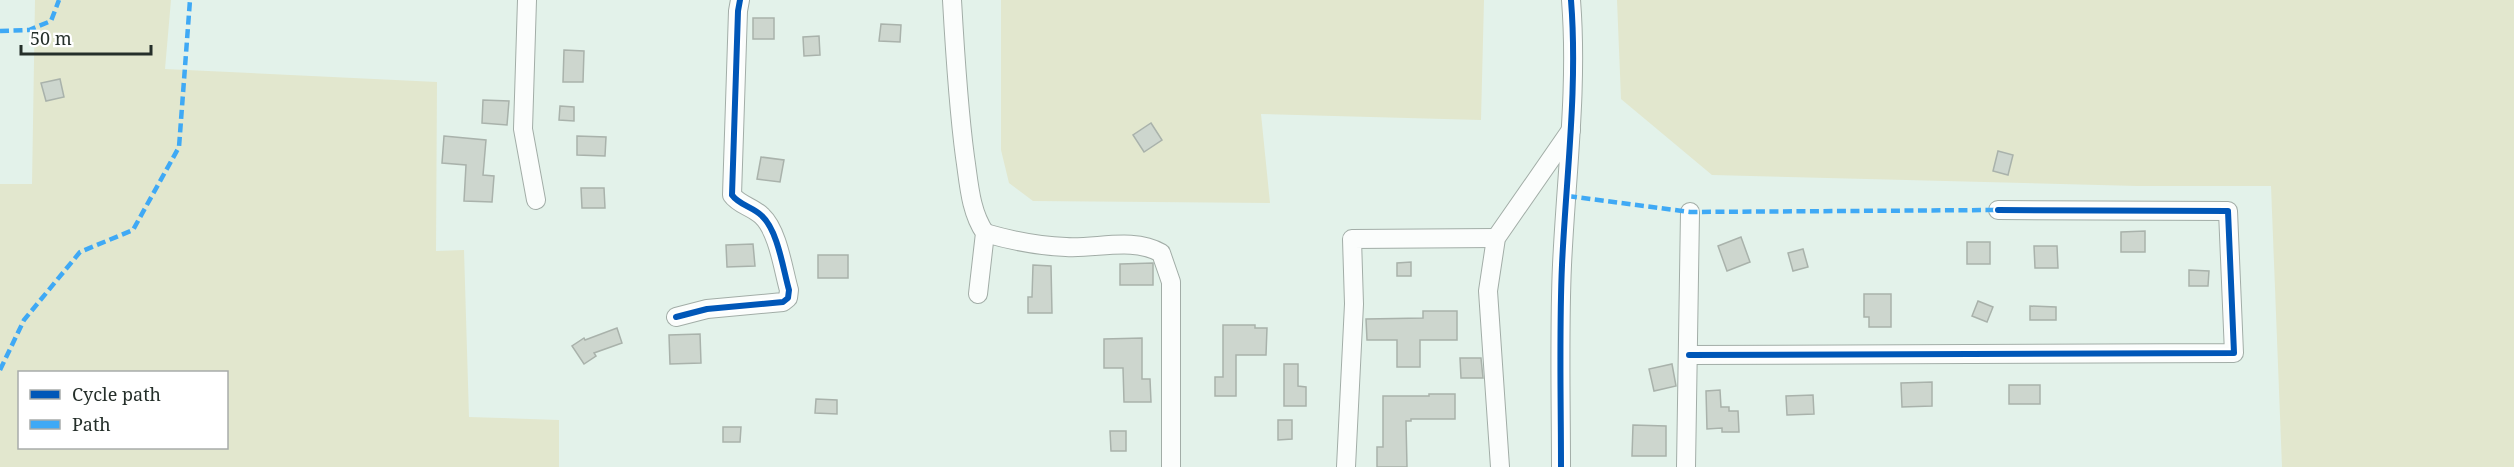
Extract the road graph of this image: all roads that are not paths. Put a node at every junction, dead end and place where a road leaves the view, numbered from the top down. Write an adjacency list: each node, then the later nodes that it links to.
1 (527, 0): 6 (street)
2 (740, 0): 12 (street)
3 (952, 0): 9 (street)
4 (1571, 0): 5 (street)
5 (1571, 129): 10 (street); 17 (street)
6 (536, 200)
7 (1998, 210): 13 (street)
8 (1690, 212): 13 (street)
9 (985, 233): 11 (street); 14 (street)
10 (1496, 238): 15 (street); 16 (street)
11 (978, 294)
12 (676, 317)
13 (1689, 355): 18 (street)
14 (1171, 467)
15 (1346, 467)
16 (1500, 467)
17 (1561, 467)
18 (1686, 467)

